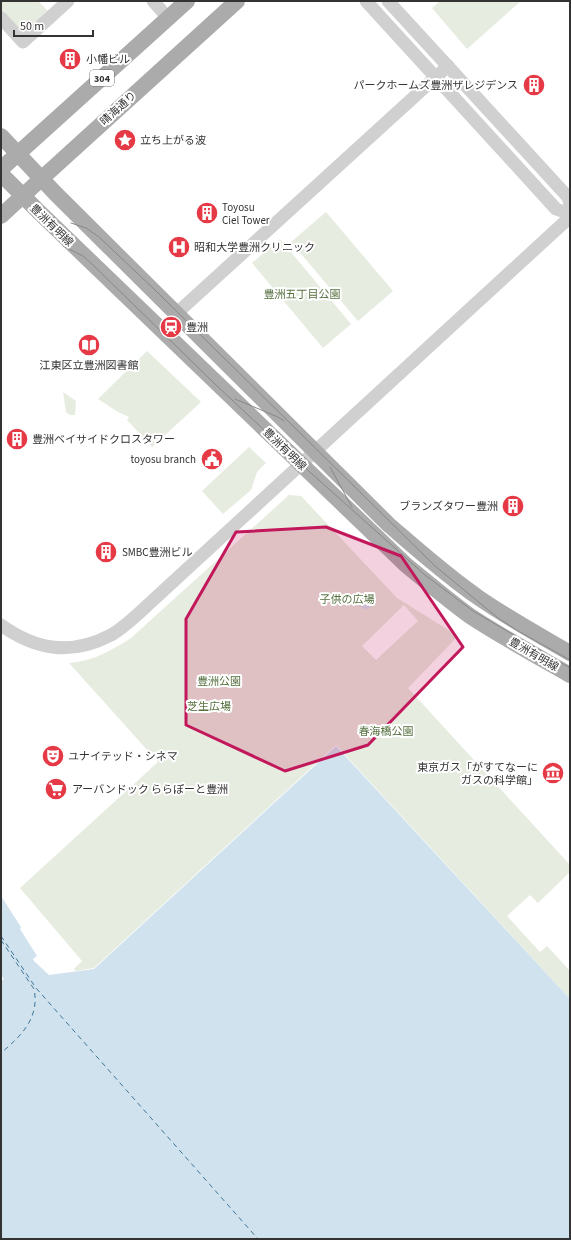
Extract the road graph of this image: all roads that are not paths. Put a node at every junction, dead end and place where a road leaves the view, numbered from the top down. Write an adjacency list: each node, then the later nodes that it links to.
1 (68, 1): 7 (street)
2 (152, 1): 8 (street)
3 (186, 1): 8 (main road, 304)
4 (237, 1): 15 (main road, 晴海通り)
5 (366, 1): 10 (street)
6 (388, 1): 9 (street)
7 (1, 18)
8 (168, 18): 12 (main road, 304)
9 (448, 66): 10 (street); 17 (street)
10 (435, 78): 18 (street); 21 (street)
11 (1, 136): 12 (main road, 豊洲有明線)
12 (18, 155): 13 (main road, 304); 15 (main road, 豊洲有明線)
13 (1, 169)
14 (1, 174): 16 (main road, 豊洲有明線)
15 (40, 179): 16 (main road, 晴海通り); 21 (main road, 豊洲有明線)
16 (22, 196): 19 (main road, 晴海通り); 23 (main road, 豊洲有明線)
17 (570, 204)
18 (570, 214)
19 (1, 216)
20 (570, 218): 22 (street)
21 (177, 313): 22 (main road, 豊洲有明線)
22 (315, 451): 23 (street); 25 (main road, 豊洲有明線)
23 (301, 465): 24 (street); 26 (main road, 豊洲有明線)
24 (1, 625)
25 (570, 653)
26 (570, 675)

